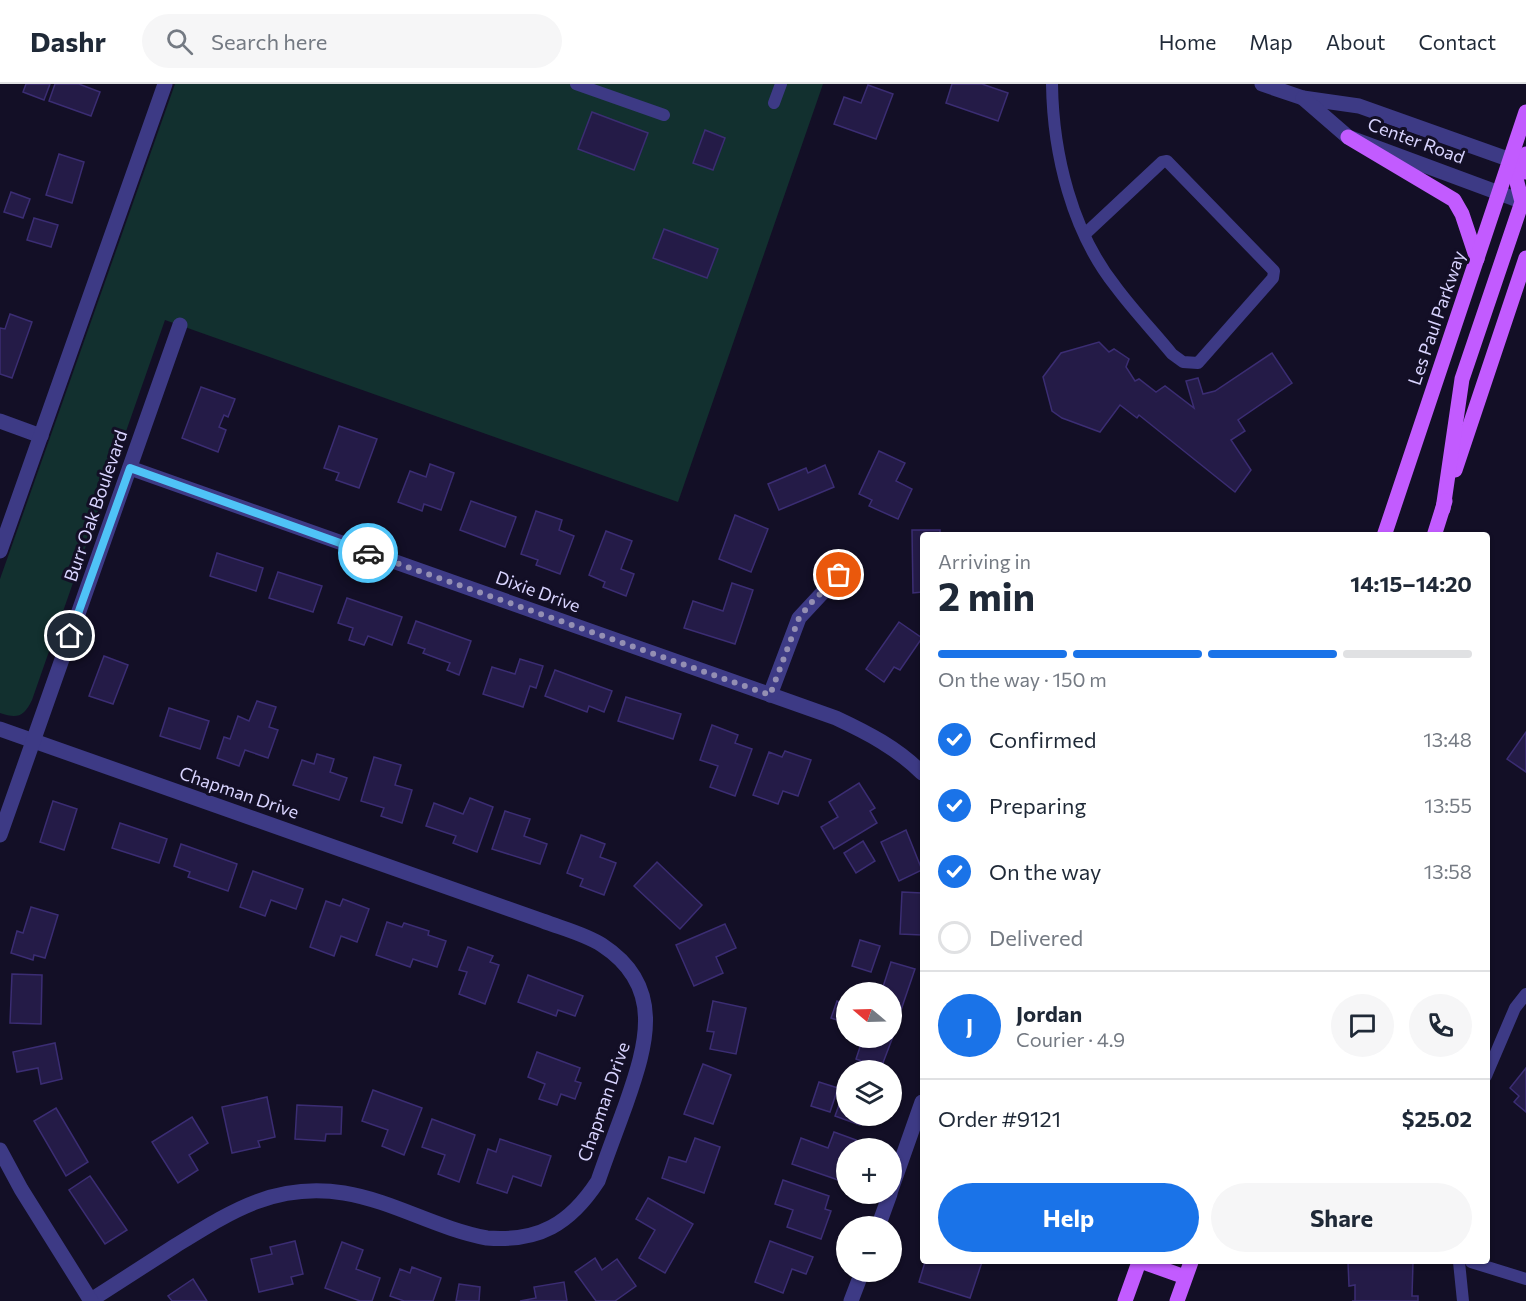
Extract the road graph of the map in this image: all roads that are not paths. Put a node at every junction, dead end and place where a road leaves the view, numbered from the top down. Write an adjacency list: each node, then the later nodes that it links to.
1 (165, 84): 19 (street)
2 (576, 84): 9 (lane)
3 (781, 84): 7 (lane)
4 (1052, 84): 14 (lane)
5 (1262, 84): 6 (street, Center Road)
6 (1303, 98): 10 (street, Center Road); 11 (street, Center Road)
7 (774, 103)
8 (1526, 112): 11 (main road, Les Paul Parkway)
9 (664, 115)
10 (1348, 137): 12 (street, Center Road); 16 (main road)
11 (1522, 163): 12 (main road, Les Paul Parkway); 13 (main road)
12 (1500, 192): 13 (street, Center Road); 16 (main road, Les Paul Parkway)
13 (1524, 203): 21 (main road)
14 (1085, 234): 14 (lane)
15 (1526, 258): 21 (main road)
16 (1477, 259): 22 (main road, Les Paul Parkway)
17 (180, 325): 20 (street, Burr Oak Boulevard)
18 (0, 421): 19 (street)
19 (41, 436): 24 (street)
20 (130, 468): 26 (street, Dixie Drive); 28 (street, Burr Oak Boulevard)
21 (1443, 508): 23 (main road)
22 (1385, 532)
23 (1435, 532)
24 (0, 551)
25 (839, 575): 26 (street)
26 (770, 695): 29 (street, Dixie Drive)
27 (0, 729): 28 (street, Chapman Drive)
28 (33, 742): 30 (street, Burr Oak Boulevard); 44 (street, Chapman Drive)
29 (920, 771)
30 (0, 835)
31 (1526, 994): 32 (lane)
32 (1490, 1067)
33 (920, 1108): 35 (street)
34 (0, 1150): 44 (street)
35 (902, 1158)
36 (1140, 1264): 46 (main road)
37 (1147, 1264): 41 (main road)
38 (1190, 1264): 41 (main road)
39 (1459, 1264): 48 (lane)
40 (1477, 1264): 42 (lane)
41 (1185, 1277): 47 (main road)
42 (1526, 1279)
43 (858, 1282): 45 (street)
44 (91, 1301)
45 (851, 1301)
46 (1125, 1301)
47 (1177, 1301)
48 (1463, 1301)

